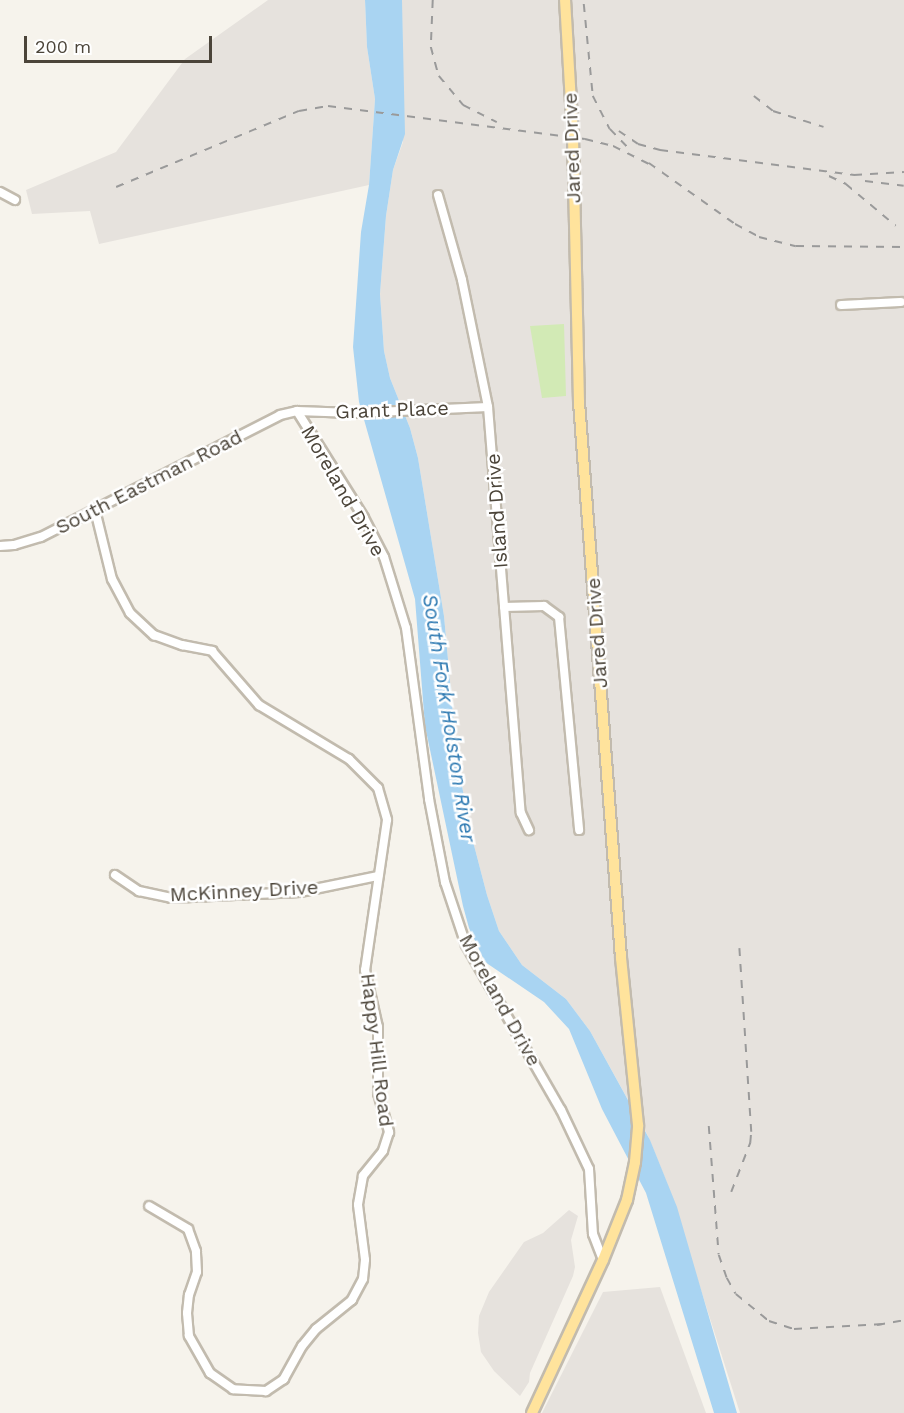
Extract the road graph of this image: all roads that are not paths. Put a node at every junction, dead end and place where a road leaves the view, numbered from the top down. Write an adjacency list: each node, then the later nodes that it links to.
1 (565, 0): 17 (main road, Jared Drive)
2 (0, 192): 4 (street)
3 (438, 195): 7 (street, Island Drive)
4 (15, 200)
5 (901, 302): 6 (street)
6 (841, 305)
7 (488, 407): 8 (street, Grant Place); 11 (street, Island Drive)
8 (297, 411): 9 (street, South Eastman Road); 17 (street, Moreland Drive)
9 (95, 510): 10 (street, South Eastman Road); 15 (street, Happy Hill Road)
10 (0, 546)
11 (504, 607): 12 (street, Island Drive); 13 (street)
12 (529, 830)
13 (579, 830)
14 (115, 875): 15 (street, McKinney Drive)
15 (378, 876): 16 (street, Happy Hill Road)
16 (149, 1206)
17 (603, 1260): 18 (main road)
18 (532, 1413)

